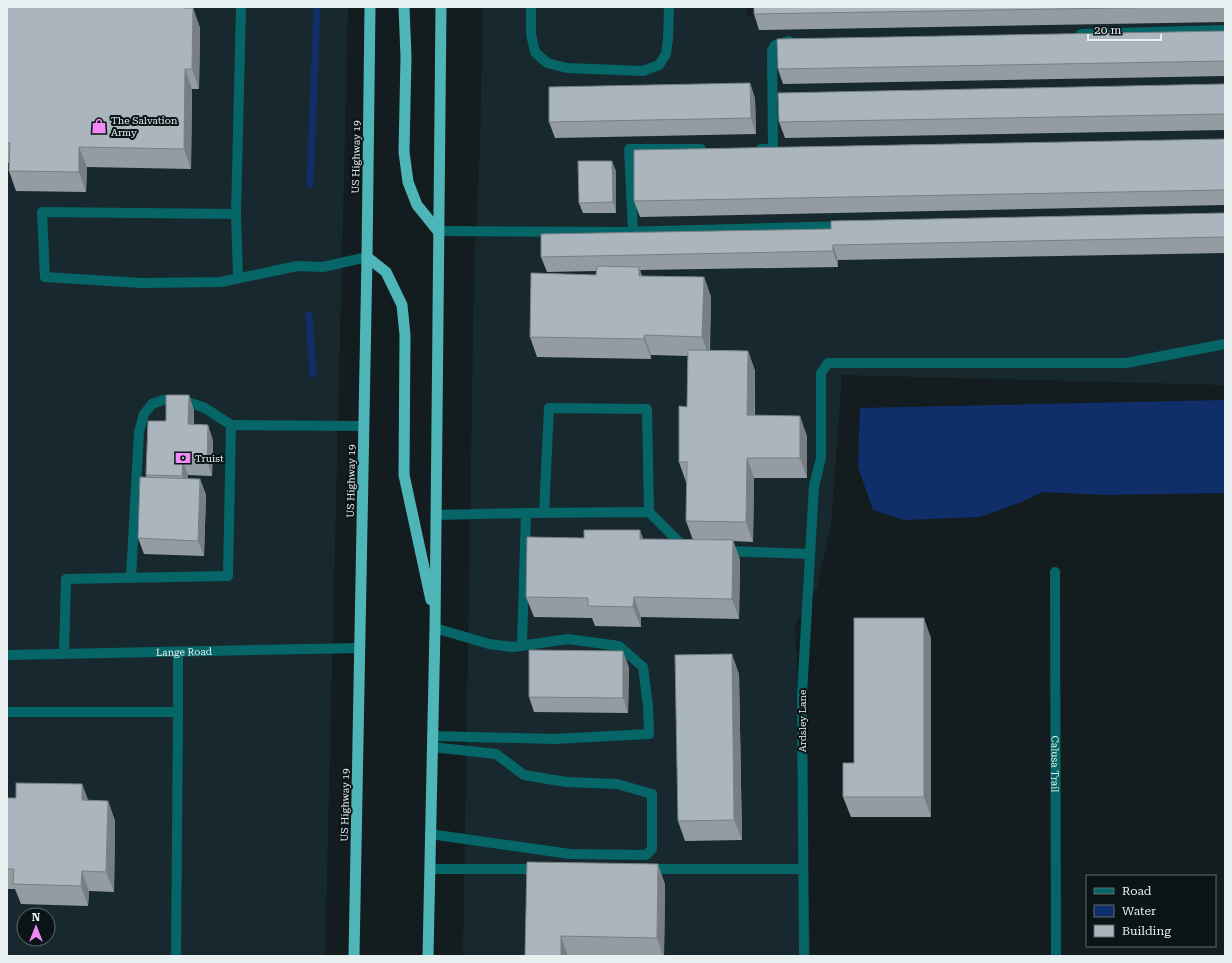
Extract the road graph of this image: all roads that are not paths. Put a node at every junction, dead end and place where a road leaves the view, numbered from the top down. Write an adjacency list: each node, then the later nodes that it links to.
1 (241, 7): 12 (street)
2 (370, 7): 16 (highway, US Highway 19)
3 (404, 7): 14 (highway)
4 (441, 7): 14 (highway)
5 (531, 7): 6 (street)
6 (669, 7)
7 (1225, 30): 8 (street)
8 (1073, 34)
9 (802, 41): 11 (street)
10 (709, 149): 15 (street)
11 (749, 149)
12 (236, 214): 17 (street); 17 (street)
13 (854, 225): 15 (street)
14 (438, 231): 15 (street); 24 (highway)
15 (633, 231)
16 (367, 257): 17 (street); 20 (highway, US Highway 19); 30 (highway)
17 (238, 278)
18 (1225, 344): 27 (street, Ardsley Lane)
19 (232, 425): 20 (street); 29 (street); 29 (street)
20 (364, 426): 32 (highway, US Highway 19)
21 (649, 512): 23 (street); 23 (street); 25 (street)
22 (526, 513): 23 (street); 24 (street); 31 (street)
23 (544, 513)
24 (436, 515): 30 (highway)
25 (691, 548)
26 (715, 550): 27 (street)
27 (810, 554): 43 (street, Ardsley Lane)
28 (1055, 572): 48 (street, Calusa Trail)
29 (131, 577): 34 (street)
30 (435, 624): 31 (street); 38 (highway)
31 (522, 645): 38 (street)
32 (360, 648): 33 (street, Lange Road); 45 (highway, US Highway 19)
33 (178, 652): 34 (street, Lange Road); 37 (street)
34 (64, 654): 35 (street, Lange Road)
35 (7, 655)
36 (7, 712): 37 (street)
37 (178, 712): 44 (street)
38 (432, 741): 39 (highway); 39 (street)
39 (430, 834): 40 (highway)
40 (430, 869): 41 (street); 46 (highway)
41 (550, 869)
42 (637, 869): 43 (street)
43 (803, 869): 47 (street, Ardsley Lane)
44 (176, 956)
45 (354, 956)
46 (428, 956)
47 (804, 956)
48 (1056, 956)

